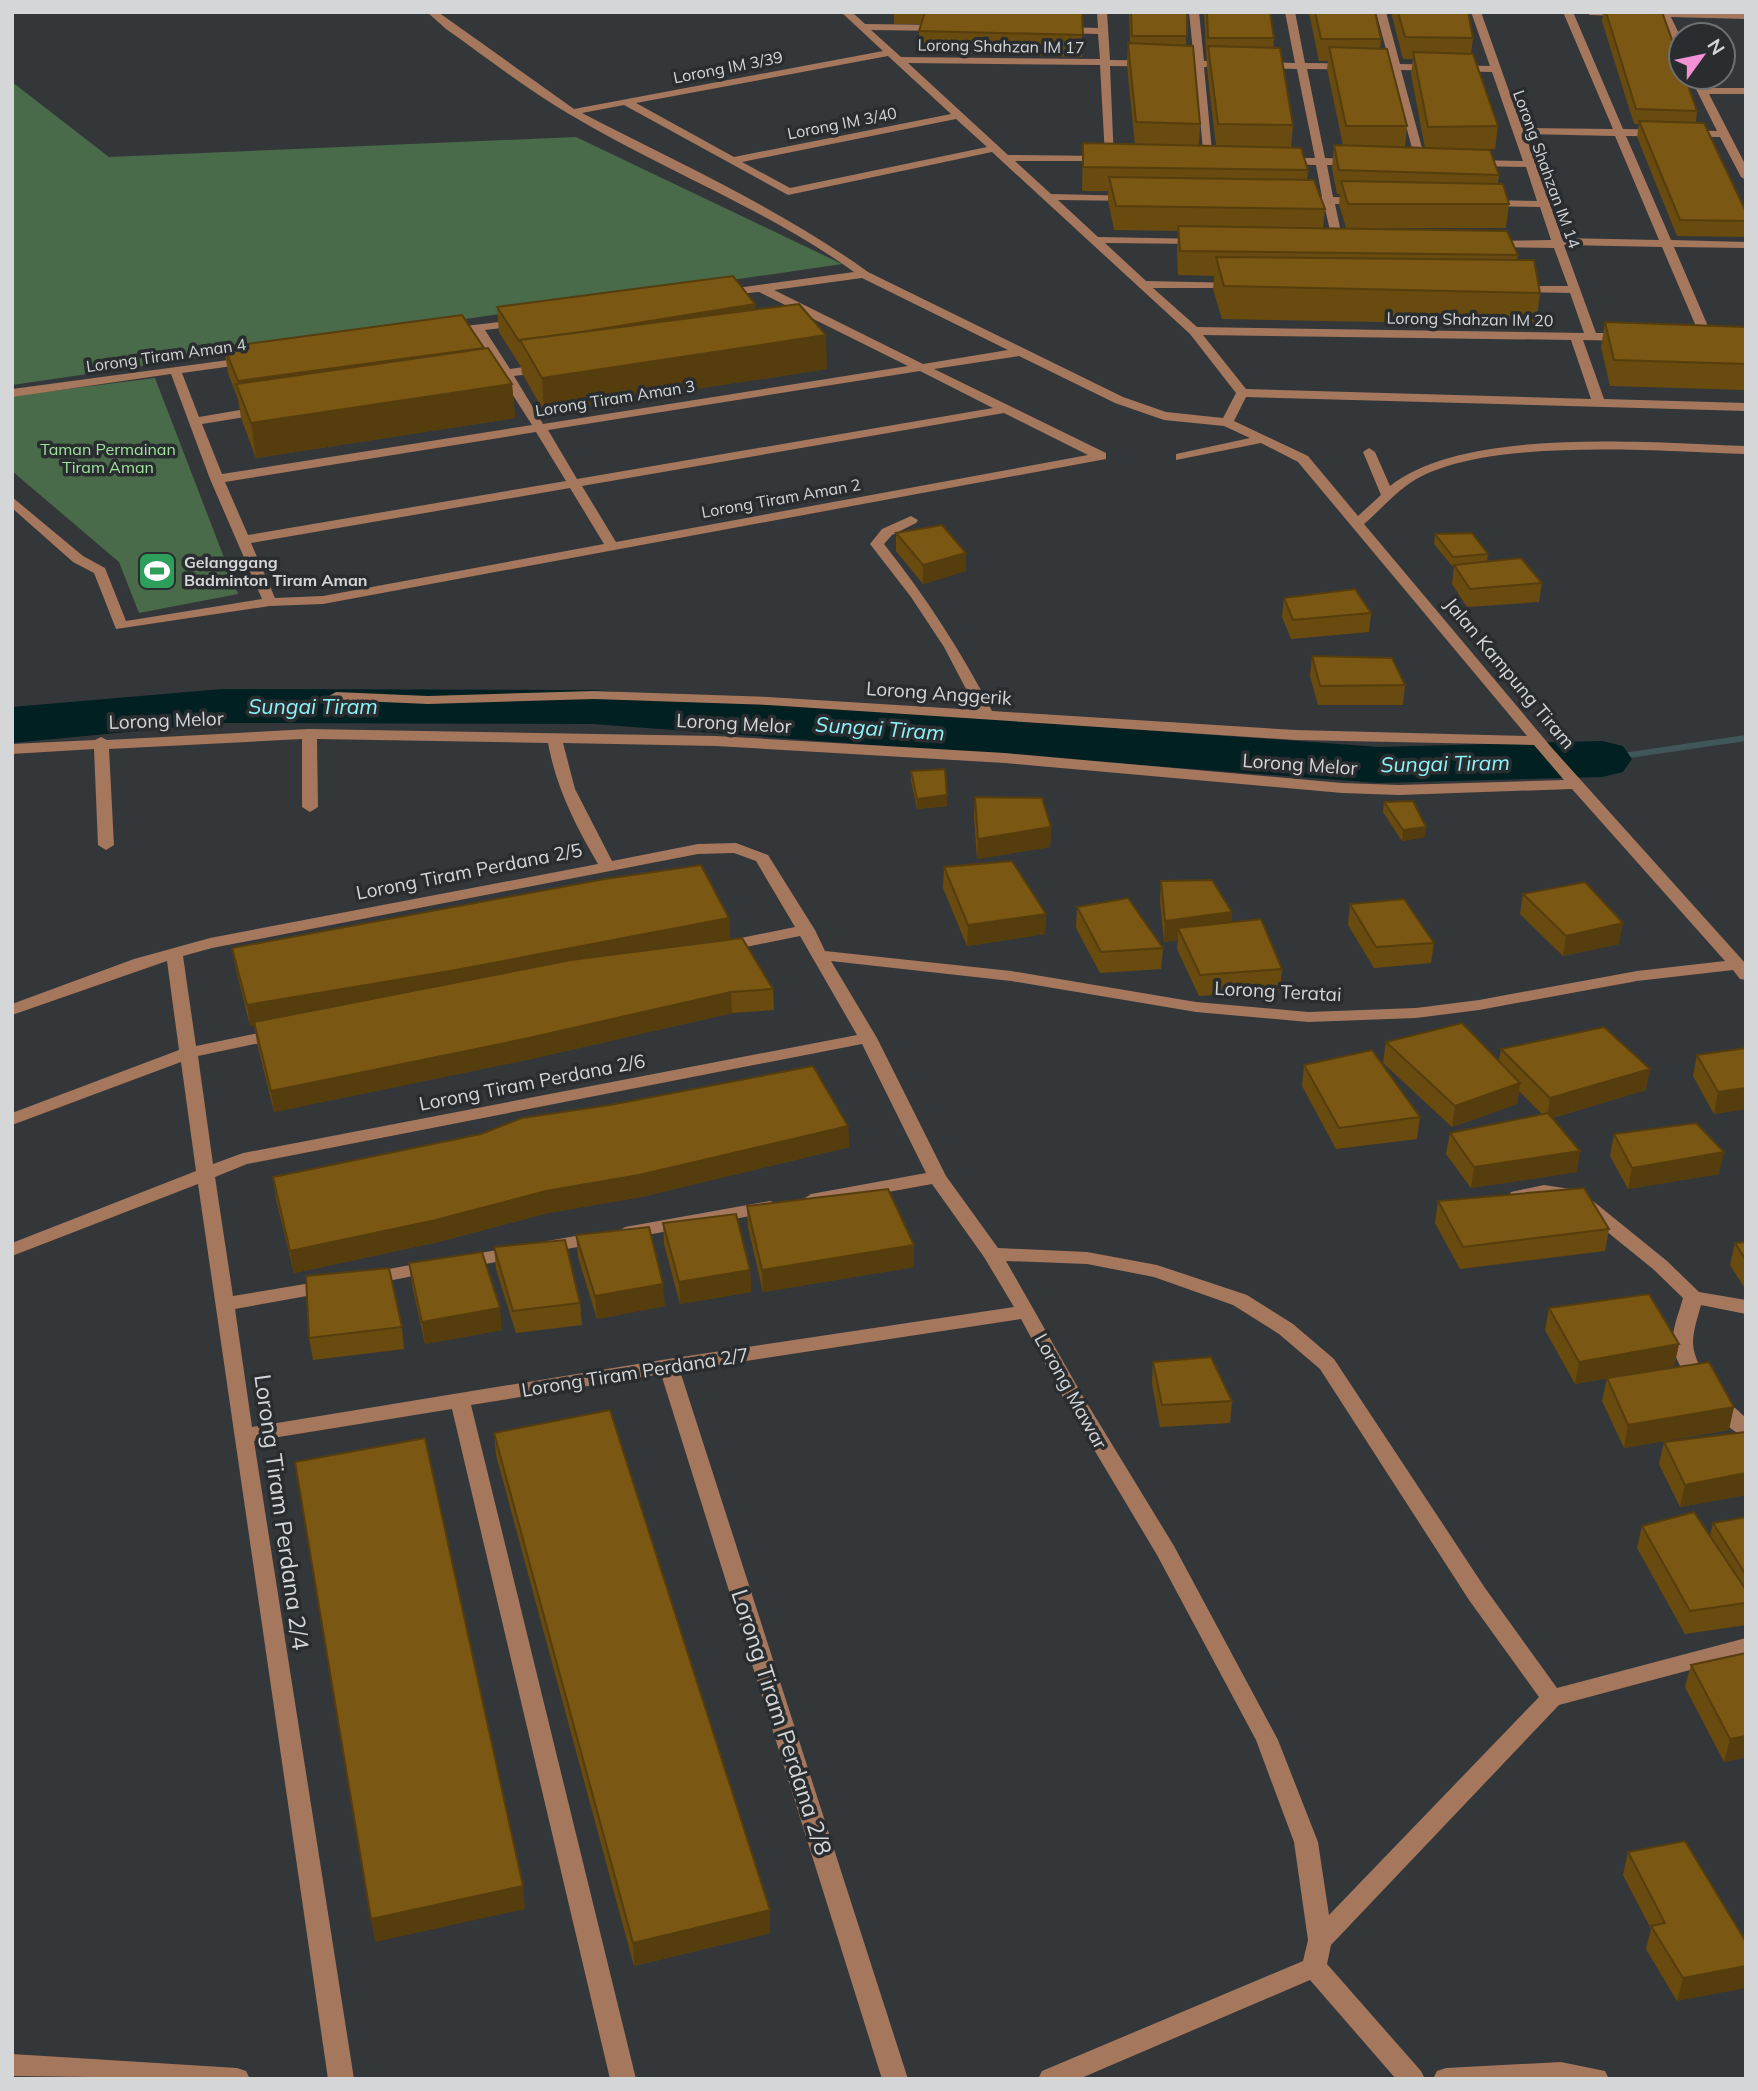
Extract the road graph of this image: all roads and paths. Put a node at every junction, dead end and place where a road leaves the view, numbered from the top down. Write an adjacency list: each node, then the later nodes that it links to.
1 (432, 12): 27 (street)
2 (846, 12): 13 (street)
3 (1102, 12): 16 (street)
4 (1194, 12): 19 (street)
5 (1290, 12): 22 (street)
6 (1381, 12): 23 (street)
7 (1476, 12): 24 (street, Lorong Shahzan IM 14)
8 (1568, 12): 30 (street)
9 (1590, 12): 10 (street)
10 (1665, 15): 11 (street); 12 (street)
11 (1746, 16)
12 (1668, 21)
13 (862, 27): 14 (street); 17 (street)
14 (951, 28)
15 (1047, 30): 16 (street)
16 (1102, 31): 18 (street)
17 (894, 56): 18 (street, Lorong Shahzan IM 17); 26 (street, Lorong IM 3/39); 28 (street)
18 (1104, 64): 19 (street, Lorong Shahzan IM 17); 34 (street)
19 (1198, 64): 20 (street, Lorong Shahzan IM 17); 37 (street)
20 (1236, 65)
21 (1249, 65): 22 (street)
22 (1301, 65): 23 (street); 41 (street)
23 (1396, 67): 24 (street); 44 (street)
24 (1494, 69): 29 (street, Lorong Shahzan IM 14)
25 (1702, 91): 31 (street)
26 (626, 102): 27 (street, Lorong IM 3/39); 40 (street)
27 (572, 112): 65 (street)
28 (959, 115): 32 (street); 40 (street, Lorong IM 3/40)
29 (1517, 131): 30 (street); 47 (street, Lorong Shahzan IM 14)
30 (1620, 132): 31 (street); 62 (street)
31 (1724, 134): 48 (street)
32 (995, 148): 33 (street); 40 (street)
33 (1006, 158): 34 (street); 49 (street)
34 (1110, 159): 35 (street)
35 (1123, 159)
36 (1197, 160): 37 (street)
37 (1209, 160): 38 (street)
38 (1223, 160)
39 (1264, 160): 41 (street)
40 (732, 161)
41 (1319, 161): 42 (street); 52 (street)
42 (1370, 162)
43 (1408, 162): 44 (street)
44 (1421, 163): 45 (street)
45 (1434, 163)
46 (1461, 163): 47 (street)
47 (1529, 164): 55 (street, Lorong Shahzan IM 14)
48 (1745, 176)
49 (1048, 197): 50 (street); 56 (street)
50 (1146, 198)
51 (1286, 200): 52 (street)
52 (1327, 201): 53 (street); 59 (street)
53 (1381, 201)
54 (1476, 203): 55 (street)
55 (1543, 204): 61 (street, Lorong Shahzan IM 14)
56 (1093, 240): 57 (street); 66 (street)
57 (1215, 241)
58 (1323, 242): 59 (street)
59 (1337, 242): 60 (street)
60 (1350, 242)
61 (1557, 243): 62 (street); 63 (street); 70 (street, Lorong Shahzan IM 14)
62 (1667, 243): 64 (street); 81 (street)
63 (1475, 244)
64 (1746, 244)
65 (864, 274): 68 (street); 82 (street)
66 (1142, 284): 67 (street); 76 (street)
67 (1254, 285)
68 (760, 288): 71 (street); 73 (street, Lorong Tiram Aman 2)
69 (1504, 289): 70 (street)
70 (1574, 290): 79 (street, Lorong Shahzan IM 14)
71 (706, 296)
72 (532, 320): 74 (street)
73 (835, 324): 75 (street); 85 (street, Lorong Tiram Aman 2)
74 (478, 328): 77 (street); 87 (street)
75 (807, 328)
76 (1194, 331): 78 (street, Lorong Shahzan IM 20); 90 (street)
77 (437, 333)
78 (1576, 336): 79 (street, Lorong Shahzan IM 20); 91 (street)
79 (1591, 336): 80 (street, Lorong Shahzan IM 20)
80 (1643, 337)
81 (1707, 338)
82 (1019, 352): 85 (street, Lorong Tiram Aman 3); 96 (street)
83 (258, 358): 86 (street, Lorong Tiram Aman 4)
84 (562, 365): 87 (street)
85 (923, 368): 94 (street, Lorong Tiram Aman 2); 97 (street, Lorong Tiram Aman 3)
86 (175, 370): 89 (street, Lorong Tiram Aman 4); 95 (street)
87 (507, 373): 88 (street); 97 (street)
88 (467, 380)
89 (12, 393)
90 (1242, 393): 91 (street); 96 (street)
91 (1599, 404): 92 (street)
92 (1746, 407)
93 (276, 408): 95 (street)
94 (1007, 409): 103 (street); 109 (street, Lorong Tiram Aman 2)
95 (195, 421): 102 (street)
96 (1227, 422): 98 (street, Jalan Kampung Tiram)
97 (538, 428): 102 (street, Lorong Tiram Aman 3); 103 (street)
98 (1264, 439): 101 (street); 107 (street, Jalan Kampung Tiram)
99 (1746, 450): 104 (street)
100 (1369, 452): 104 (street)
101 (1181, 457)
102 (217, 479): 108 (street)
103 (573, 483): 108 (street); 109 (street)
104 (1388, 496): 107 (street)
105 (13, 503): 110 (street, Lorong Tiram Aman 2)
106 (911, 520): 112 (street)
107 (1357, 523): 116 (street, Jalan Kampung Tiram)
108 (243, 540): 110 (street)
109 (612, 547): 110 (street, Lorong Tiram Aman 2)
110 (270, 602)
111 (336, 696): 112 (street, Lorong Anggerik)
112 (987, 715): 116 (street, Lorong Anggerik)
113 (309, 734): 114 (street, Lorong Melor); 115 (street, Lorong Melor); 119 (street)
114 (555, 738): 118 (street, Lorong Melor); 122 (street)
115 (101, 742): 117 (street, Lorong Melor); 120 (street)
116 (1543, 746): 118 (street, Jalan Kampung Tiram)
117 (12, 749)
118 (1579, 784): 127 (street, Jalan Kampung Tiram)
119 (310, 807)
120 (106, 845)
121 (768, 865): 122 (street, Lorong Tiram Perdana 2/5); 123 (street, Lorong Mawar)
122 (607, 866): 125 (street, Lorong Tiram Perdana 2/5)
123 (807, 930): 124 (street); 126 (street, Lorong Mawar)
124 (697, 951)
125 (174, 952): 128 (street, Lorong Tiram Perdana 2/5); 131 (street, Lorong Tiram Perdana 2/4)
126 (818, 955): 127 (street, Lorong Teratai); 130 (street, Lorong Mawar)
127 (1741, 970)
128 (12, 1010)
129 (295, 1031): 131 (street)
130 (868, 1038): 133 (street, Lorong Tiram Perdana 2/6); 134 (street, Lorong Mawar)
131 (188, 1053): 132 (street); 133 (street, Lorong Tiram Perdana 2/4)
132 (12, 1119)
133 (206, 1171): 136 (street, Lorong Tiram Perdana 2/6); 139 (street, Lorong Tiram Perdana 2/4)
134 (937, 1177): 137 (street, Lorong Mawar); 139 (street)
135 (1504, 1198): 138 (street)
136 (12, 1250)
137 (992, 1254): 141 (street, Lorong Mawar); 147 (street)
138 (1693, 1297): 140 (street); 144 (street)
139 (226, 1304): 145 (street, Lorong Tiram Perdana 2/4)
140 (1746, 1307)
141 (1027, 1312): 142 (street, Lorong Tiram Perdana 2/7); 148 (street, Lorong Mawar)
142 (668, 1366): 143 (street, Lorong Tiram Perdana 2/7); 154 (street, Lorong Tiram Perdana 2/8)
143 (460, 1400): 145 (street, Lorong Tiram Perdana 2/7); 153 (street)
144 (1746, 1430)
145 (243, 1436): 152 (street, Lorong Tiram Perdana 2/4)
146 (1746, 1646): 147 (street)
147 (1552, 1698): 148 (street)
148 (1320, 1940): 149 (street)
149 (1314, 1967): 155 (street); 156 (street)
150 (12, 2065): 151 (street)
151 (237, 2079)
152 (341, 2079)
153 (623, 2079)
154 (895, 2079)
155 (1051, 2079)
156 (1412, 2079)
157 (1446, 2079): 158 (street)
158 (1596, 2079)

